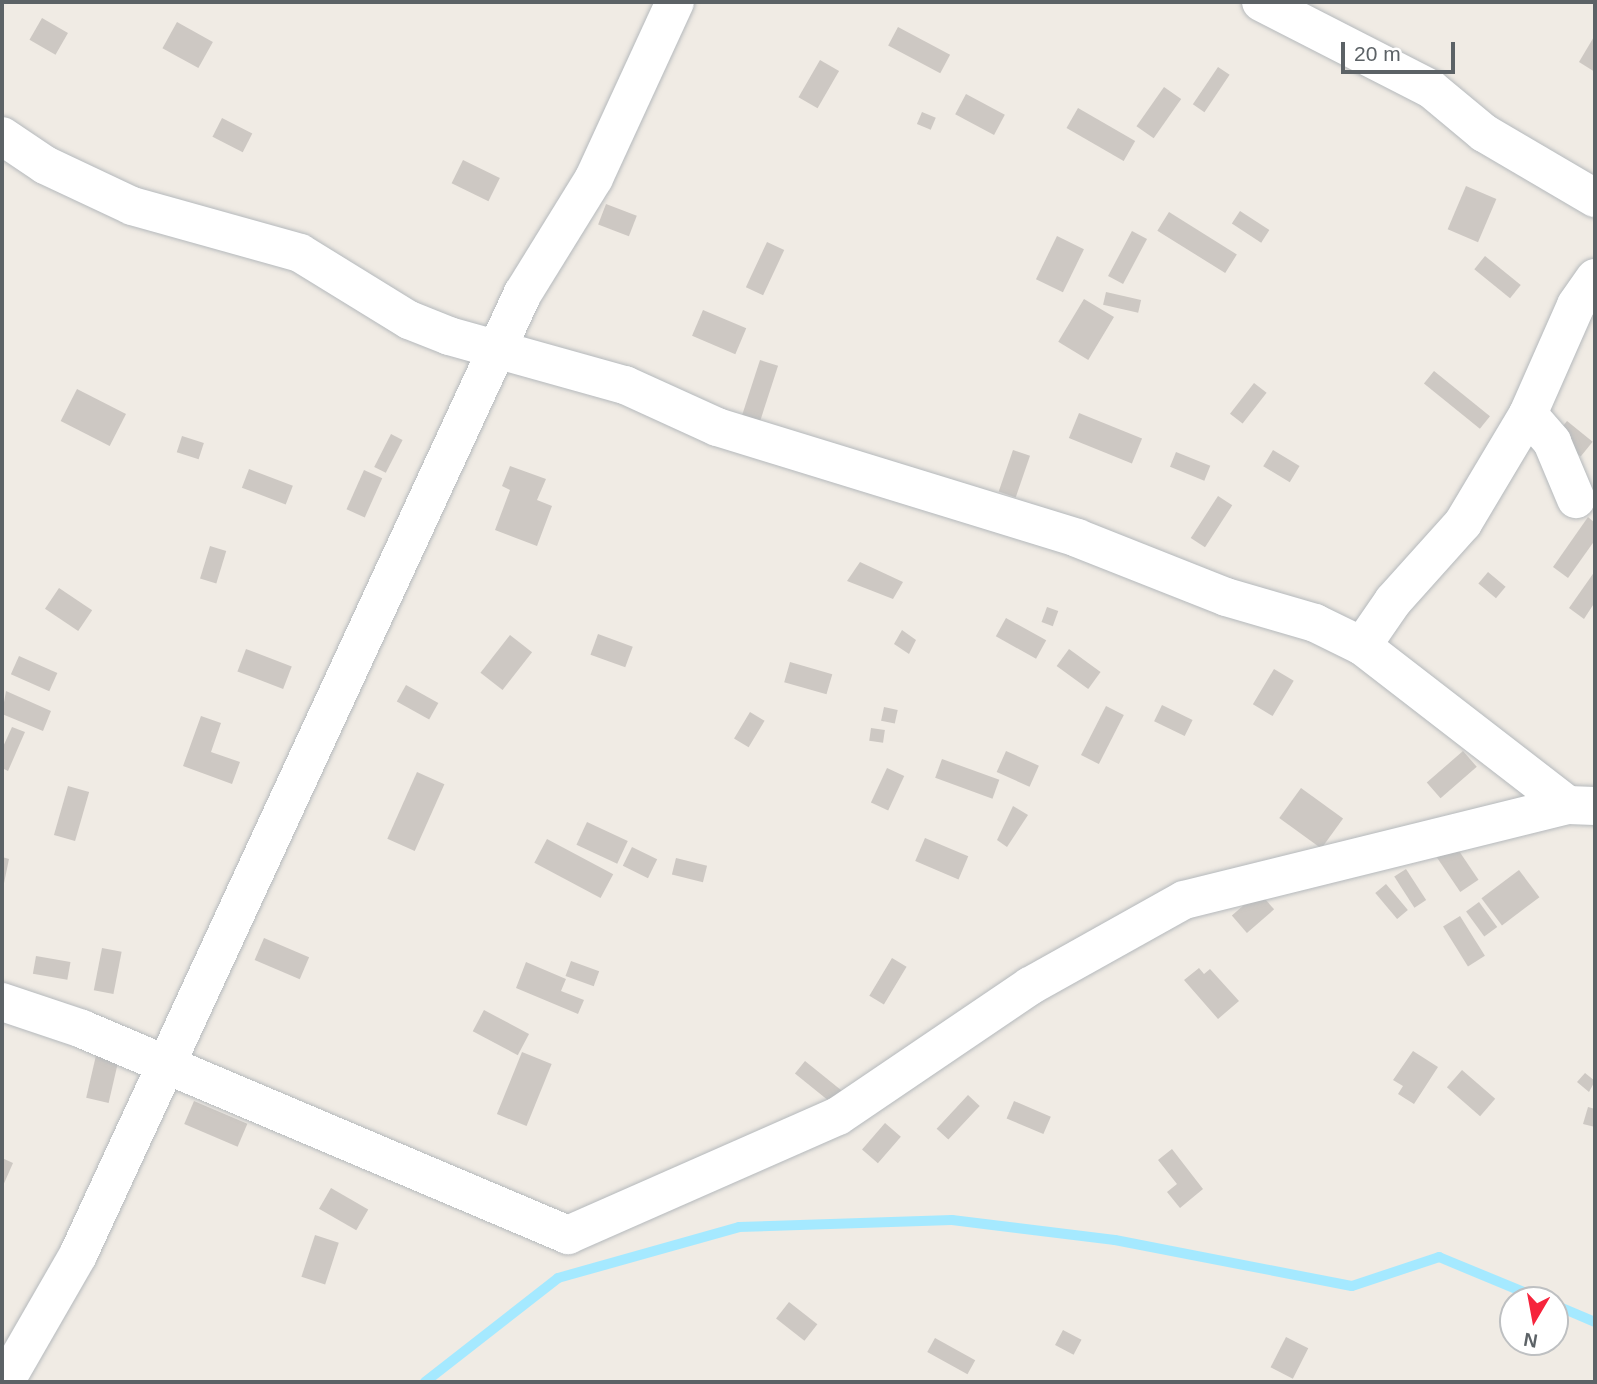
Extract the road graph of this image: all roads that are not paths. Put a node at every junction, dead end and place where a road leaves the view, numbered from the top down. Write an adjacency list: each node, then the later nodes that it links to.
1 (676, 2): 6 (street)
2 (1261, 2): 4 (street)
3 (2, 136): 6 (street)
4 (1595, 198)
5 (1595, 278): 7 (street)
6 (499, 351): 9 (street); 12 (street)
7 (1528, 415): 8 (street); 9 (street)
8 (1576, 499)
9 (1362, 646): 10 (street)
10 (1582, 806): 12 (street)
11 (2, 1002): 12 (street)
12 (163, 1067): 13 (street)
13 (5, 1382)

